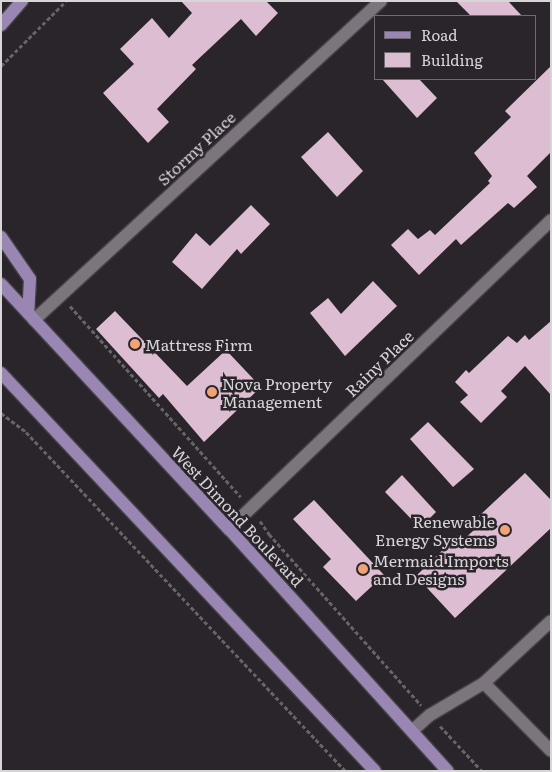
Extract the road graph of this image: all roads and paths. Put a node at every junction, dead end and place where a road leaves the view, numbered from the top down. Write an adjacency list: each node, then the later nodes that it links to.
1 (22, 1): 4 (main road)
2 (66, 1): 5 (path)
3 (380, 1): 9 (street, Stormy Place)
4 (1, 25)
5 (1, 66)
6 (551, 220): 13 (street, Rainy Place)
7 (1, 237): 9 (main road)
8 (1, 284): 9 (main road, West Dimond Boulevard)
9 (31, 317): 14 (main road, West Dimond Boulevard)
10 (79, 317): 13 (path)
11 (1, 373): 21 (main road)
12 (1, 413): 20 (path)
13 (252, 508): 14 (street, Rainy Place); 17 (path)
14 (229, 529): 18 (main road, West Dimond Boulevard)
15 (551, 621): 16 (street)
16 (484, 683): 17 (street); 19 (street)
17 (430, 715): 18 (street); 23 (path)
18 (412, 731): 22 (main road, West Dimond Boulevard)
19 (551, 752)
20 (346, 771)
21 (375, 771)
22 (448, 771)
23 (482, 771)

